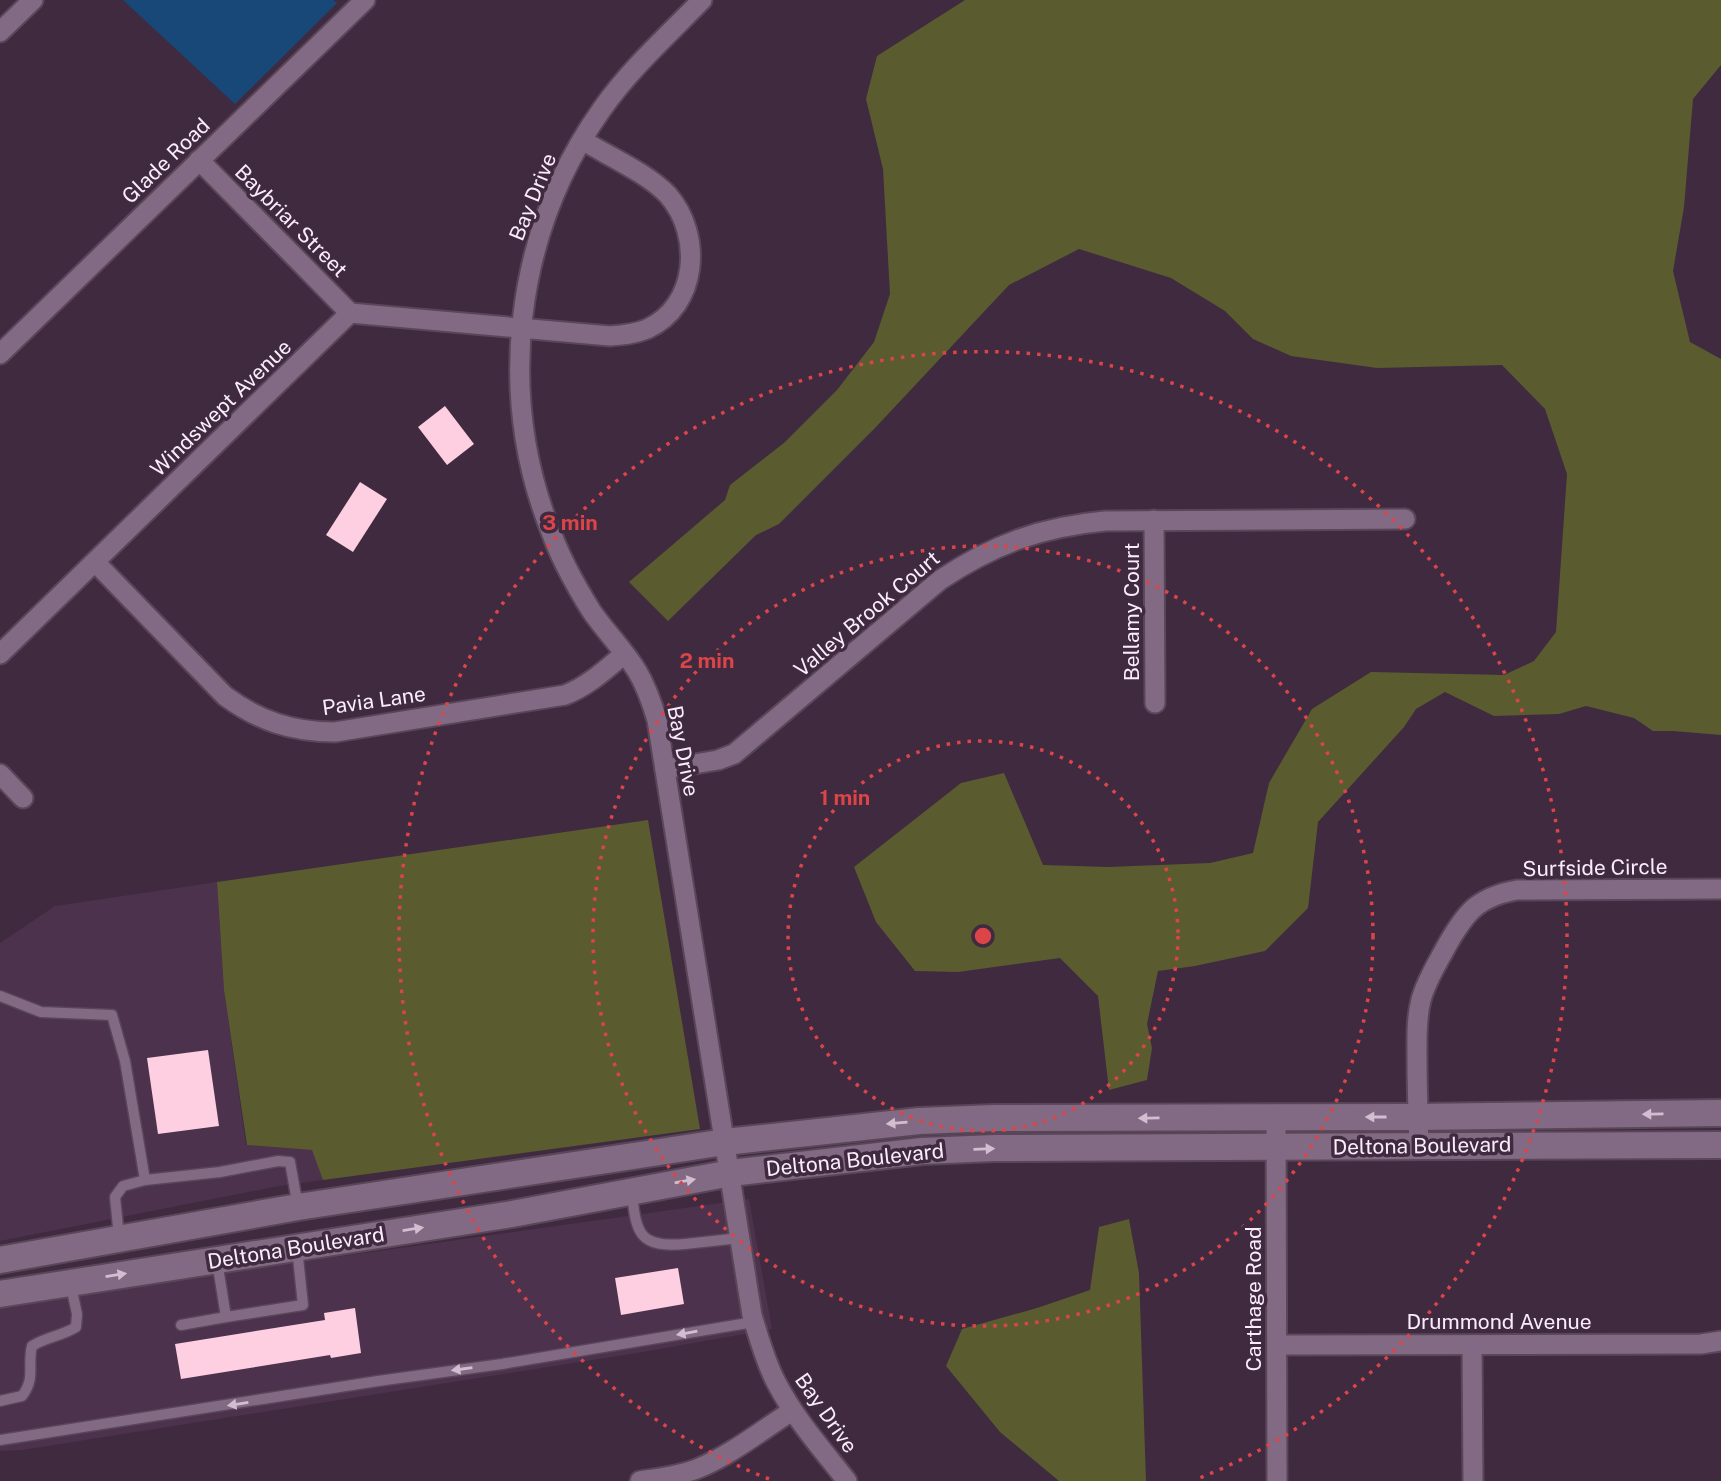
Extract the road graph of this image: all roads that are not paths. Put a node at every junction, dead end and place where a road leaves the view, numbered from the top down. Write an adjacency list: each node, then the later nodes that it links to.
1 (33, 0): 4 (street)
2 (365, 0): 6 (street, Glade Road)
3 (702, 0): 5 (street, Bay Drive)
4 (0, 32)
5 (582, 140): 8 (street, Bay Drive); 8 (street)
6 (199, 160): 7 (street, Baybriar Street); 9 (street, Glade Road)
7 (350, 313): 8 (street); 12 (street, Windswept Avenue)
8 (521, 328): 14 (street, Bay Drive)
9 (0, 354)
10 (1405, 519): 11 (street, Valley Brook Court)
11 (1154, 520): 15 (street, Bellamy Court); 16 (street, Valley Brook Court)
12 (95, 562): 13 (street, Windswept Avenue); 14 (street, Pavia Lane)
13 (0, 654)
14 (624, 654): 16 (street, Bay Drive)
15 (1155, 703)
16 (665, 769): 24 (street, Bay Drive)
17 (0, 774): 18 (street)
18 (23, 798)
19 (1721, 889): 23 (street, Surfside Circle)
20 (0, 996): 29 (lane)
21 (1721, 1112): 23 (main road, Deltona Boulevard, one-way to 23)
22 (1276, 1116): 23 (main road, Deltona Boulevard, one-way to 22); 24 (main road, Deltona Boulevard, one-way to 24); 27 (street, Carthage Road)
23 (1418, 1117): 26 (street, Surfside Circle)
24 (725, 1142): 28 (street, Bay Drive); 31 (main road, Deltona Boulevard)
25 (1721, 1144): 26 (main road, Deltona Boulevard)
26 (1419, 1145): 27 (main road, Deltona Boulevard)
27 (1276, 1148): 28 (main road, Deltona Boulevard, one-way to 27); 43 (street, Carthage Road)
28 (731, 1172): 30 (main road, Deltona Boulevard, one-way to 28); 32 (street, Bay Drive)
29 (145, 1180): 31 (lane); 33 (lane)
30 (632, 1190): 32 (lane); 34 (main road, Deltona Boulevard, one-way to 30)
31 (302, 1207): 33 (main road, Deltona Boulevard); 34 (main road)
32 (740, 1238): 40 (street, Bay Drive)
33 (120, 1239): 35 (main road, Deltona Boulevard)
34 (304, 1247): 36 (main road, Deltona Boulevard); 39 (lane)
35 (0, 1260)
36 (217, 1260): 37 (main road, Deltona Boulevard, one-way to 36); 39 (lane)
37 (71, 1282): 38 (main road, Deltona Boulevard); 45 (lane)
38 (0, 1294)
39 (226, 1317): 41 (lane)
40 (754, 1322): 46 (street, Bay Drive); 47 (lane, one-way to 47)
41 (181, 1325)
42 (1721, 1341): 44 (street, Drummond Avenue)
43 (1278, 1345): 44 (street, Drummond Avenue); 50 (street, Carthage Road)
44 (1472, 1345): 51 (street)
45 (0, 1401)
46 (792, 1410): 48 (street); 49 (street, Bay Drive)
47 (0, 1440)
48 (640, 1481)
49 (847, 1481)
50 (1277, 1481)
51 (1473, 1481)

